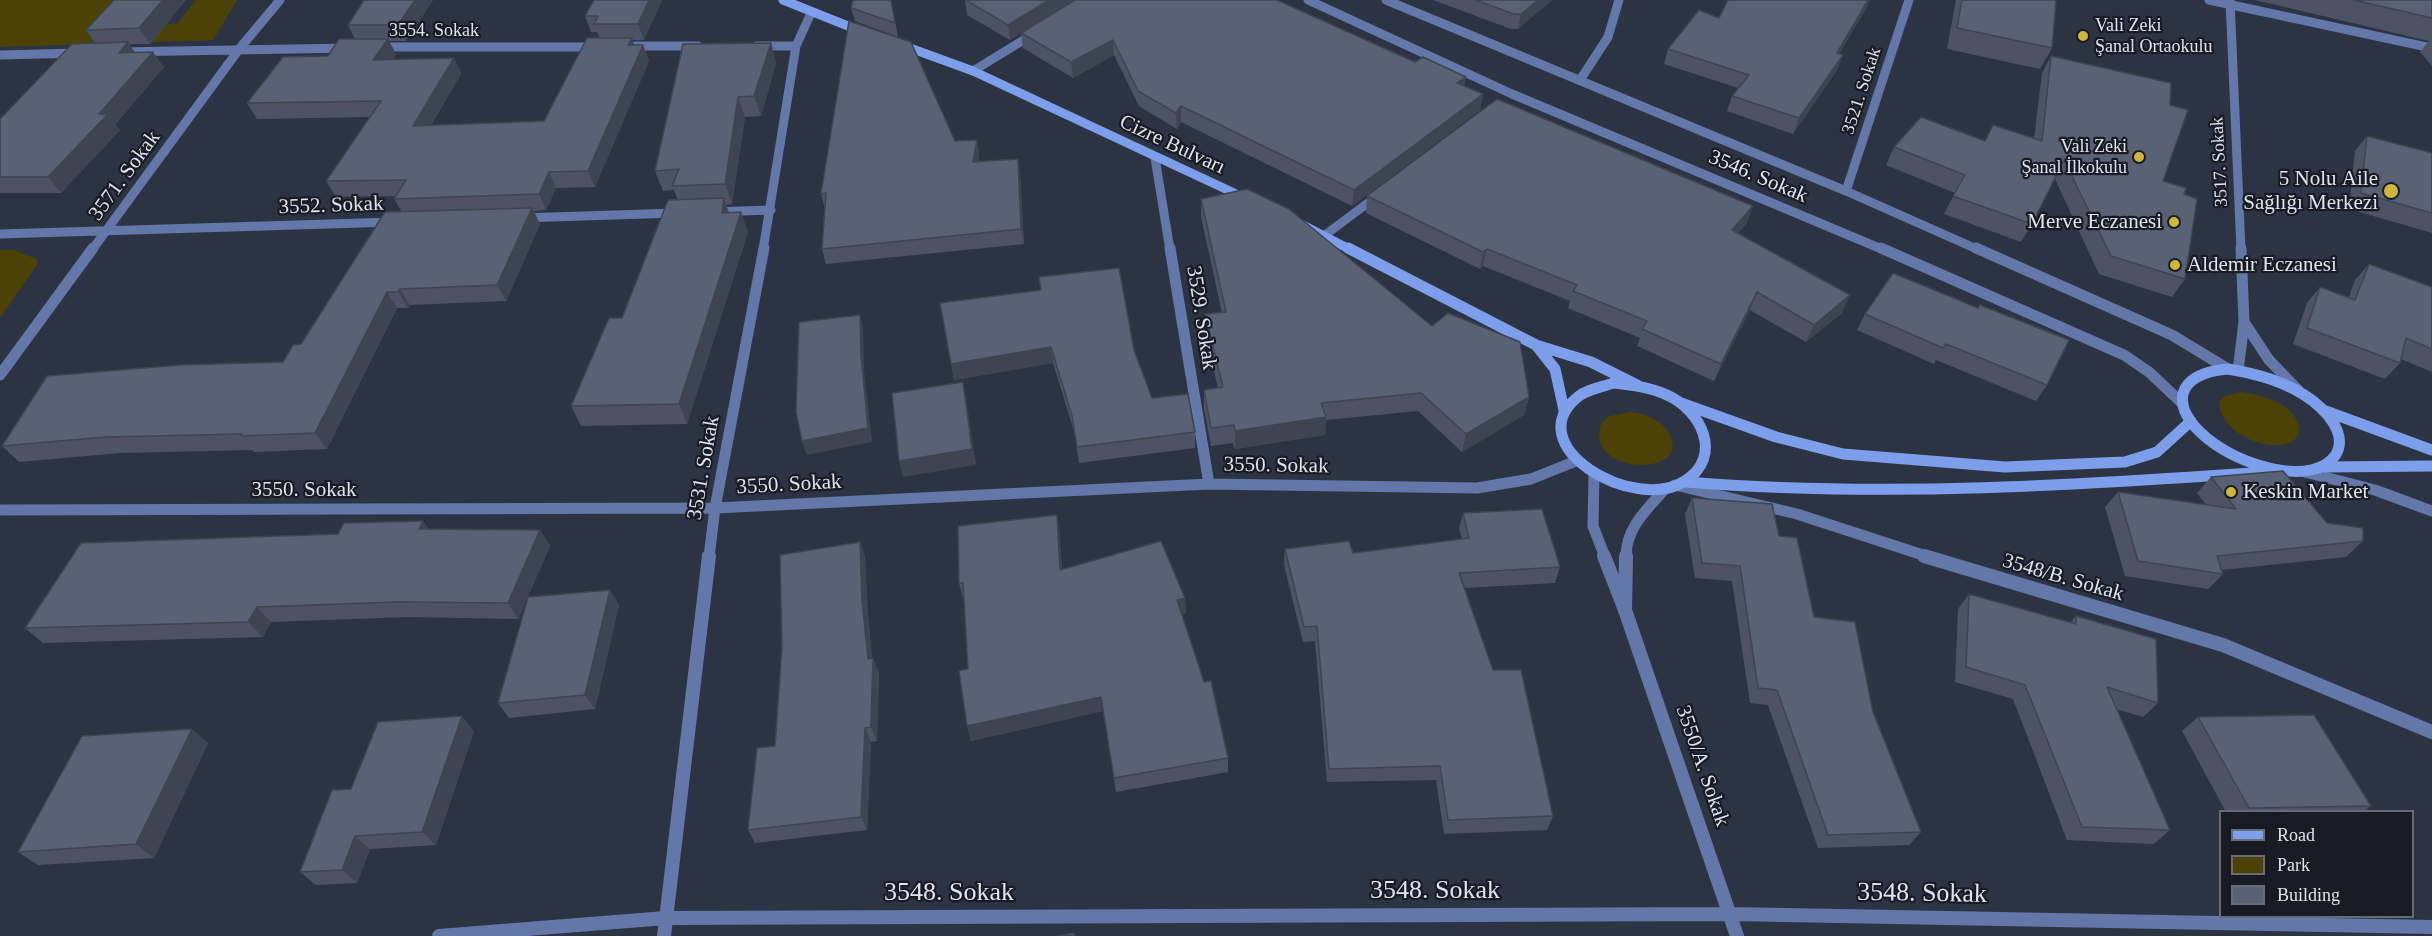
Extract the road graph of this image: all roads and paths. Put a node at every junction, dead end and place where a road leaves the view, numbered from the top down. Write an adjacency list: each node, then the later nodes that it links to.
1 (280, 0): 19 (street, 3571. Sokak)
2 (783, 0): 9 (main road)
3 (1308, 0): 27 (street, 3546. Sokak)
4 (1386, 0): 26 (street, 3546. Sokak)
5 (1619, 0): 26 (street)
6 (1909, 0): 31 (street, 3521. Sokak)
7 (2209, 0): 8 (street)
8 (2230, 2): 21 (street); 42 (street, 3517. Sokak)
9 (811, 13): 11 (main road); 17 (street, 3531. Sokak)
10 (1041, 29): 25 (street)
11 (876, 36)
12 (887, 40): 25 (main road, Cizre Bulvarı)
13 (607, 46): 18 (street, 3554. Sokak)
14 (618, 46): 15 (street)
15 (713, 46)
16 (749, 46): 17 (street)
17 (796, 46): 33 (street, 3531. Sokak)
18 (370, 47)
19 (240, 48): 20 (street, 3554. Sokak); 23 (street, 3554. Sokak); 39 (street, 3571. Sokak)
20 (358, 48)
21 (2432, 48)
22 (91, 52): 24 (street)
23 (103, 52)
24 (0, 55)
25 (973, 71): 29 (main road, Cizre Bulvarı)
26 (1580, 80): 31 (street, 3546. Sokak)
27 (1512, 93): 28 (street); 49 (street, 3546. Sokak)
28 (1503, 100)
29 (1155, 158): 32 (main road, Cizre Bulvarı); 60 (street, 3529. Sokak)
30 (1391, 185): 41 (street)
31 (1846, 191): 44 (street, 3546. Sokak)
32 (1262, 206)
33 (771, 210): 34 (street); 62 (street, 3531. Sokak)
34 (700, 212)
35 (688, 213): 36 (street)
36 (510, 218)
37 (1293, 220): 41 (main road)
38 (404, 222): 39 (street, 3552. Sokak)
39 (107, 231): 40 (street, 3552. Sokak); 45 (street, 3571. Sokak)
40 (0, 234)
41 (1325, 234): 43 (main road)
42 (2244, 322): 44 (street, 3517. Sokak); 47 (street)
43 (1536, 345): 46 (main road); 51 (main road)
44 (2233, 370): 47 (main road); 49 (main road)
45 (0, 375)
46 (1637, 385): 48 (main road); 51 (main road)
47 (2302, 394): 50 (main road)
48 (1681, 404): 52 (main road); 61 (main road)
49 (2182, 404): 52 (main road)
50 (2322, 409): 53 (main road); 56 (main road)
51 (1564, 410): 54 (main road)
52 (2191, 421): 57 (main road)
53 (2432, 450)
54 (1576, 461): 59 (main road); 60 (street, 3550. Sokak)
55 (2432, 466): 56 (main road)
56 (2325, 467): 58 (main road)
57 (2281, 471): 58 (main road); 61 (main road)
58 (2305, 472): 64 (street)
59 (1594, 475): 61 (main road); 65 (street, 3550/A. Sokak)
60 (1209, 484): 62 (street, 3550. Sokak)
61 (1675, 485): 65 (street); 66 (street, 3548/B. Sokak)
62 (715, 508): 63 (street, 3550. Sokak); 68 (street, 3531. Sokak)
63 (0, 510)
64 (2432, 511)
65 (1625, 610): 67 (street, 3550/A. Sokak)
66 (2432, 732)
67 (1731, 914): 68 (street, 3548. Sokak); 69 (street, 3548. Sokak); 72 (street, 3550/A. Sokak)
68 (666, 918): 70 (street, 3548. Sokak); 71 (street, 3531. Sokak)
69 (2432, 927)
70 (439, 936)
71 (664, 936)
72 (1737, 936)

